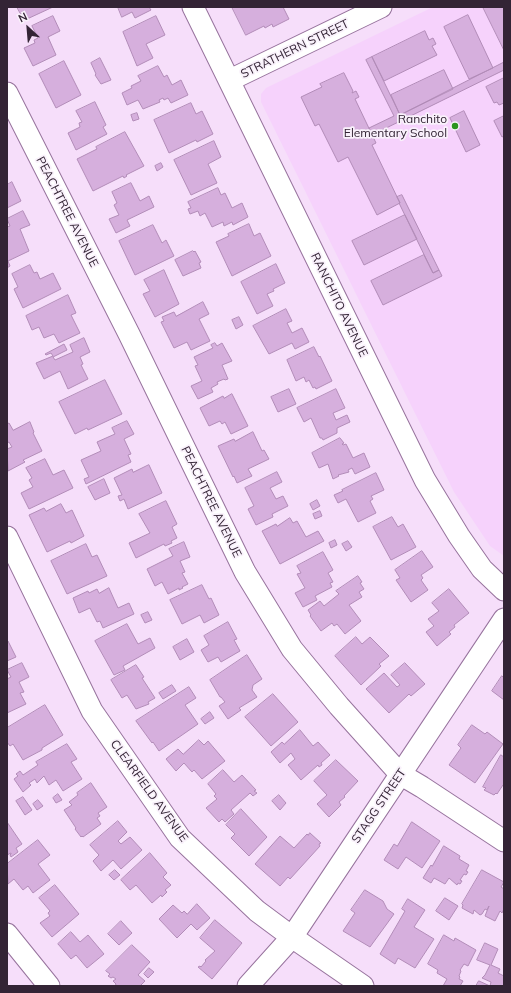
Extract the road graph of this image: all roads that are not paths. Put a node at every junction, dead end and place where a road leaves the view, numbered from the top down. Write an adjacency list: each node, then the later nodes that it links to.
1 (193, 7): 3 (street, RANCHITO AVENUE)
2 (381, 7): 3 (street, STRATHERN STREET)
3 (230, 80): 6 (street, RANCHITO AVENUE)
4 (7, 93): 8 (street, PEACHTREE AVENUE)
5 (7, 537): 11 (street, CLEARFIELD AVENUE)
6 (504, 590)
7 (504, 619): 8 (street, STAGG STREET)
8 (400, 774): 9 (street, PEACHTREE AVENUE); 11 (street, STAGG STREET)
9 (504, 841)
10 (7, 934): 12 (street)
11 (292, 937): 13 (street, STAGG STREET); 14 (street, CLEARFIELD AVENUE)
12 (49, 986)
13 (248, 986)
14 (363, 986)

